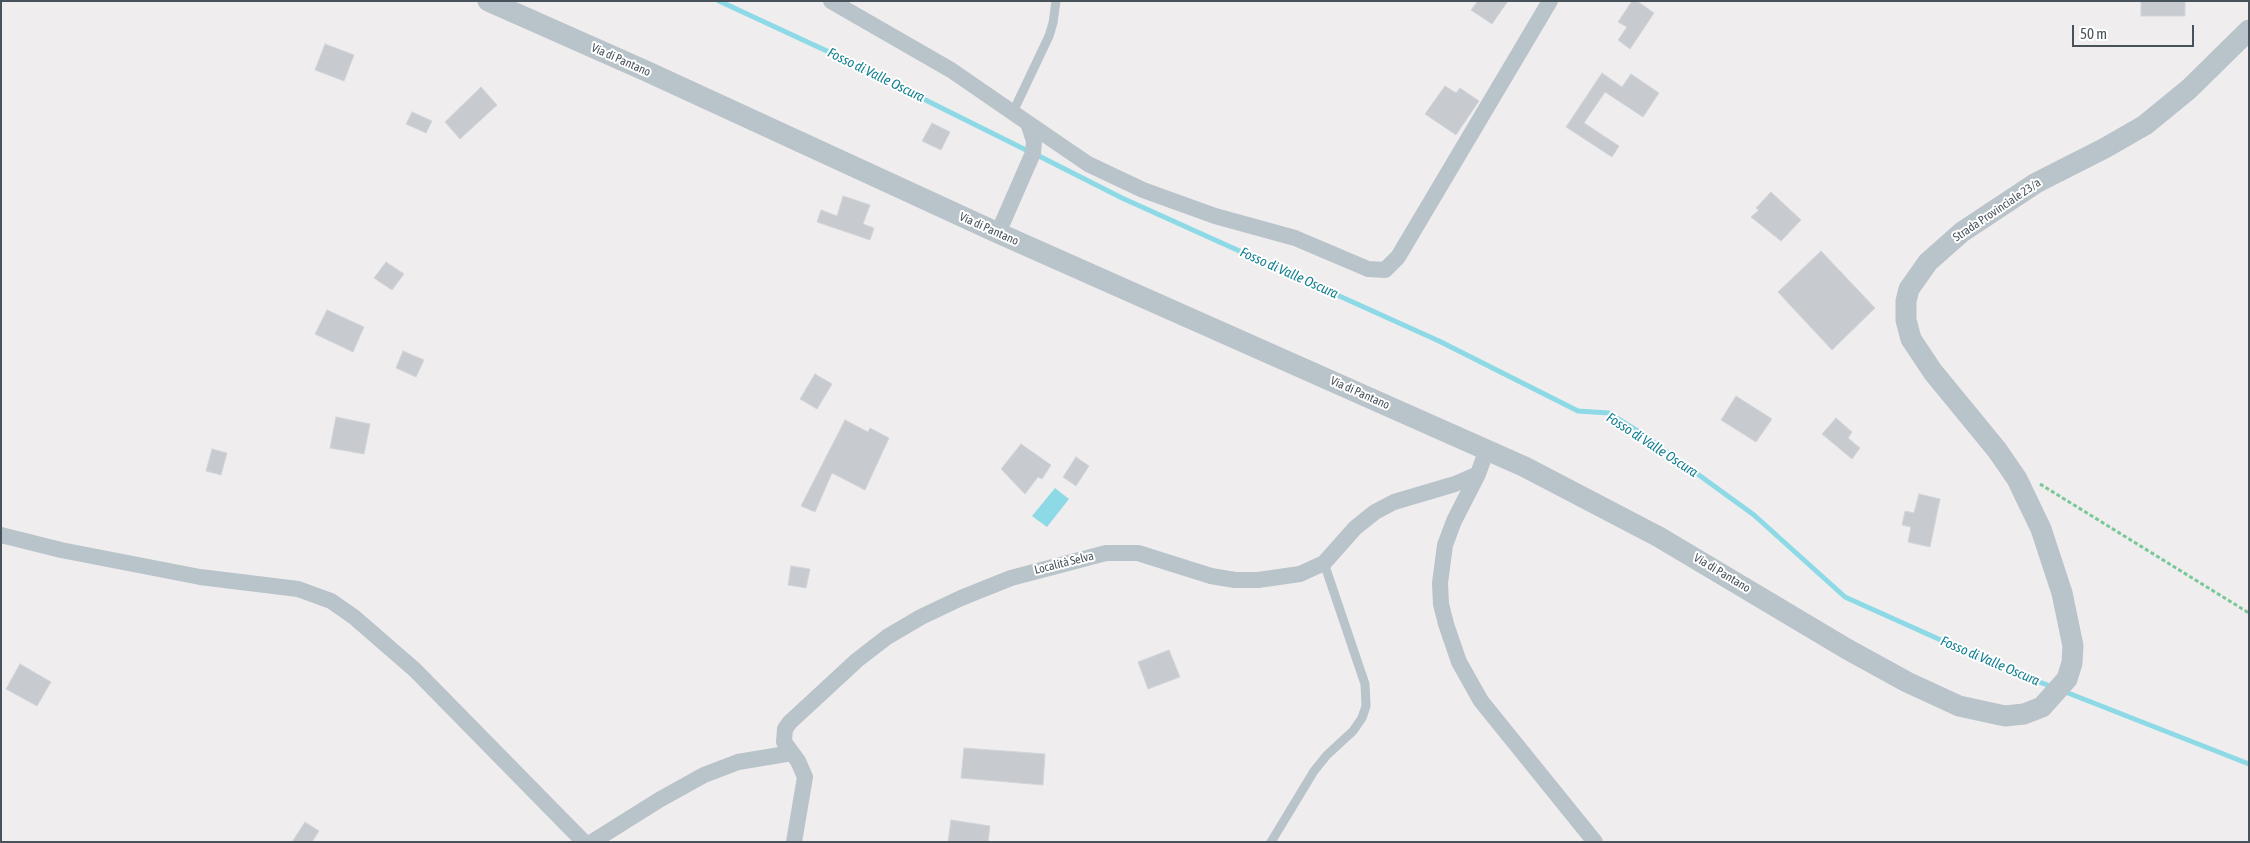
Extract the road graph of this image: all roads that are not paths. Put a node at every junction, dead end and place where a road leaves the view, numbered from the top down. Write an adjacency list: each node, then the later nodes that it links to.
1 (488, 1): 8 (street, Via di Pantano)
2 (831, 1): 6 (street)
3 (1056, 1): 6 (lane)
4 (1550, 1): 7 (street)
5 (2249, 30): 11 (street, Strada Provinciale 23/a)
6 (1013, 112): 7 (street)
7 (1028, 123): 8 (street)
8 (998, 233): 9 (street, Via di Pantano)
9 (1487, 449): 10 (street); 11 (street, Via di Pantano)
10 (1478, 474): 13 (street, Località Selva); 19 (street)
11 (2041, 529)
12 (1, 535): 15 (street)
13 (1324, 563): 14 (street, Località Selva); 18 (lane)
14 (792, 753): 16 (street); 17 (street, Località Selva)
15 (584, 842)
16 (592, 842)
17 (794, 842)
18 (1272, 842)
19 (1595, 842)

